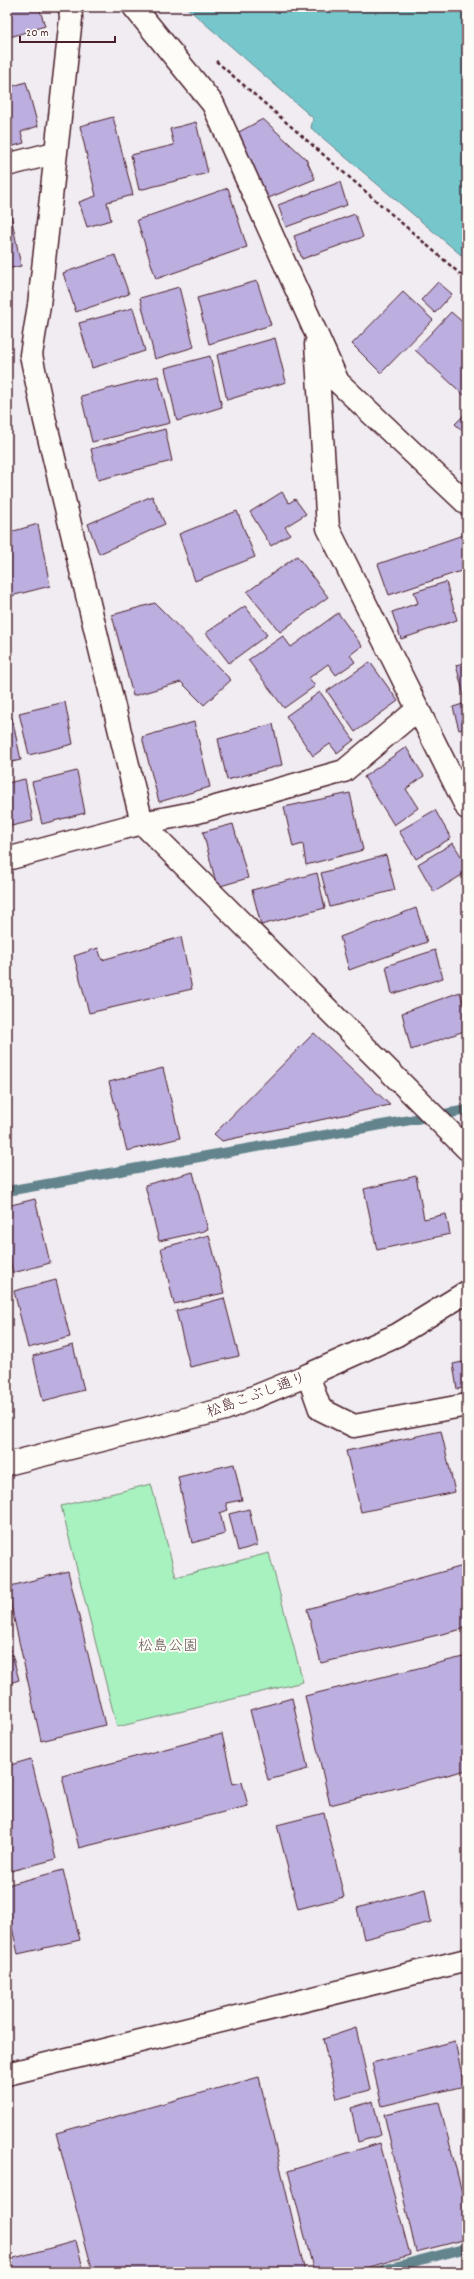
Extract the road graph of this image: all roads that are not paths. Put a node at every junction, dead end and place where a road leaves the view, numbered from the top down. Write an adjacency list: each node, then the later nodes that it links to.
1 (70, 7): 3 (street)
2 (134, 7): 5 (street)
3 (54, 153): 4 (street); 9 (street)
4 (7, 166)
5 (315, 330): 6 (street); 7 (street)
6 (467, 504)
7 (418, 709): 8 (street); 9 (street)
8 (467, 808)
9 (142, 823): 10 (street); 11 (street)
10 (7, 859)
11 (467, 1149)
12 (467, 1292): 13 (street, 松島こぶし通り)
13 (308, 1375): 14 (street); 15 (street, 松島こぶし通り)
14 (467, 1405)
15 (7, 1464)
16 (467, 1960): 17 (street)
17 (7, 2074)

